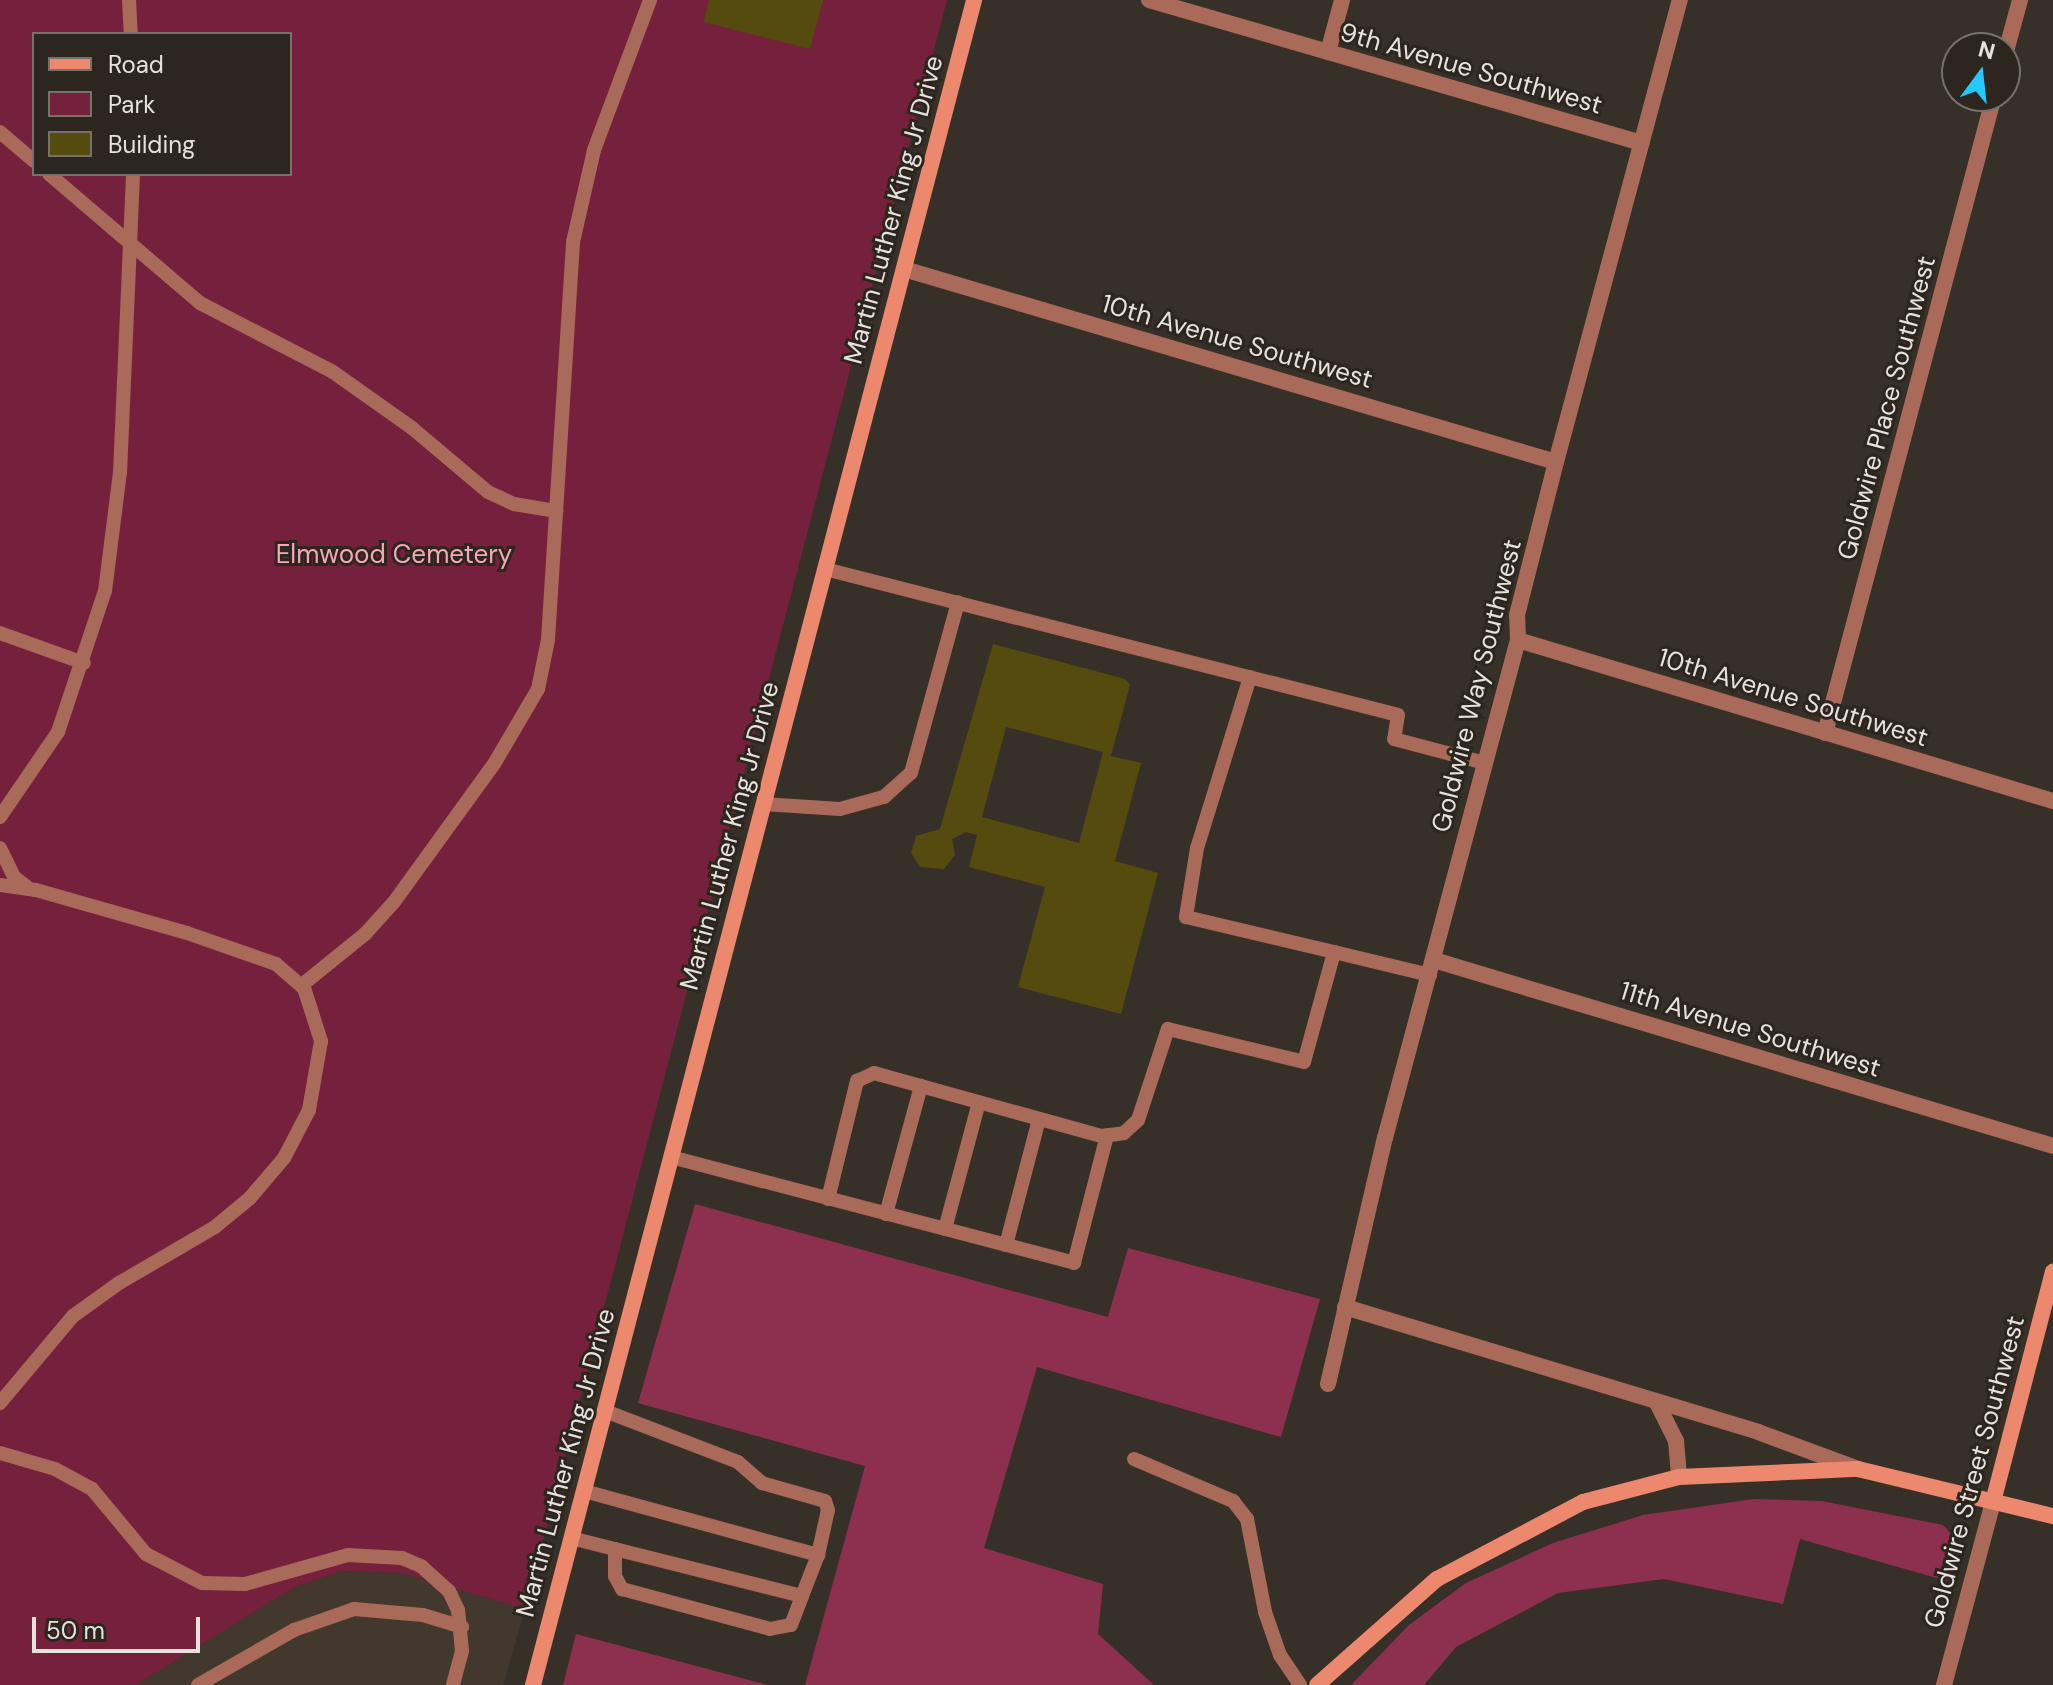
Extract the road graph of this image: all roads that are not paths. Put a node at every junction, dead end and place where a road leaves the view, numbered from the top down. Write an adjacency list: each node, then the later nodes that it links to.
1 (129, 0): 8 (lane)
2 (974, 0): 18 (main road, Martin Luther King Jr Drive)
3 (1149, 0): 10 (street, 9th Avenue Southwest)
4 (1342, 0): 10 (street)
5 (1680, 0): 13 (street, Goldwire Way Southwest)
6 (2020, 0): 9 (street)
7 (653, 2): 20 (lane)
8 (131, 32)
9 (2011, 32)
10 (1328, 52): 13 (street, 9th Avenue Southwest)
11 (1990, 112): 27 (street, Goldwire Place Southwest)
12 (0, 132): 14 (lane)
13 (1642, 143): 19 (street, Goldwire Way Southwest)
14 (32, 159)
15 (51, 176): 17 (lane)
16 (133, 176): 17 (lane)
17 (130, 244): 20 (lane); 25 (lane)
18 (904, 269): 19 (street, 10th Avenue Southwest); 21 (main road, Martin Luther King Jr Drive)
19 (1556, 462): 24 (street, Goldwire Way Southwest)
20 (556, 511): 37 (lane)
21 (825, 569): 22 (lane); 30 (main road, Martin Luther King Jr Drive)
22 (958, 602): 26 (lane); 30 (lane)
23 (0, 633): 25 (lane)
24 (1518, 640): 27 (street, 10th Avenue Southwest); 28 (street, Goldwire Way Southwest)
25 (84, 663): 31 (lane)
26 (1250, 677): 28 (lane); 35 (lane)
27 (1825, 733): 29 (street, 10th Avenue Southwest)
28 (1485, 763): 36 (street, Goldwire Way Southwest)
29 (2053, 801)
30 (763, 804): 43 (main road, Martin Luther King Jr Drive)
31 (0, 817)
32 (0, 848): 34 (lane)
33 (0, 885): 34 (lane)
34 (29, 889): 37 (lane)
35 (1334, 952): 36 (lane); 41 (lane)
36 (1432, 967): 42 (street, 11th Avenue Southwest); 49 (street, Goldwire Way Southwest)
37 (302, 985): 52 (lane)
38 (921, 1086): 39 (lane); 44 (lane); 45 (lane)
39 (979, 1102): 40 (lane); 46 (lane)
40 (1039, 1119): 41 (lane); 47 (lane)
41 (1107, 1135): 47 (lane)
42 (2053, 1146)
43 (671, 1157): 44 (lane); 53 (main road, Martin Luther King Jr Drive)
44 (828, 1199): 45 (lane)
45 (886, 1214): 46 (lane)
46 (945, 1229): 47 (lane)
47 (1006, 1245)
48 (2053, 1272): 59 (main road, Goldwire Street Southwest)
49 (1345, 1307): 50 (street, Goldwire Way Southwest); 51 (street)
50 (1328, 1384)
51 (1656, 1401): 56 (street); 57 (street)
52 (0, 1403)
53 (605, 1411): 58 (main road, Martin Luther King Jr Drive); 63 (lane)
54 (0, 1453): 65 (lane)
55 (1134, 1459): 69 (lane)
56 (1858, 1469): 57 (main road); 59 (main road)
57 (1679, 1477): 70 (main road)
58 (584, 1491): 61 (main road, Martin Luther King Jr Drive); 63 (lane)
59 (1994, 1498): 60 (main road); 71 (street, Goldwire Street Southwest)
60 (2053, 1516)
61 (571, 1538): 62 (lane); 68 (main road, Martin Luther King Jr Drive)
62 (615, 1549): 64 (lane); 64 (lane)
63 (818, 1555): 64 (lane)
64 (802, 1596)
65 (462, 1627): 66 (lane); 67 (lane)
66 (198, 1685)
67 (453, 1685)
68 (533, 1685)
69 (1300, 1685)
70 (1317, 1685)
71 (1944, 1685)

